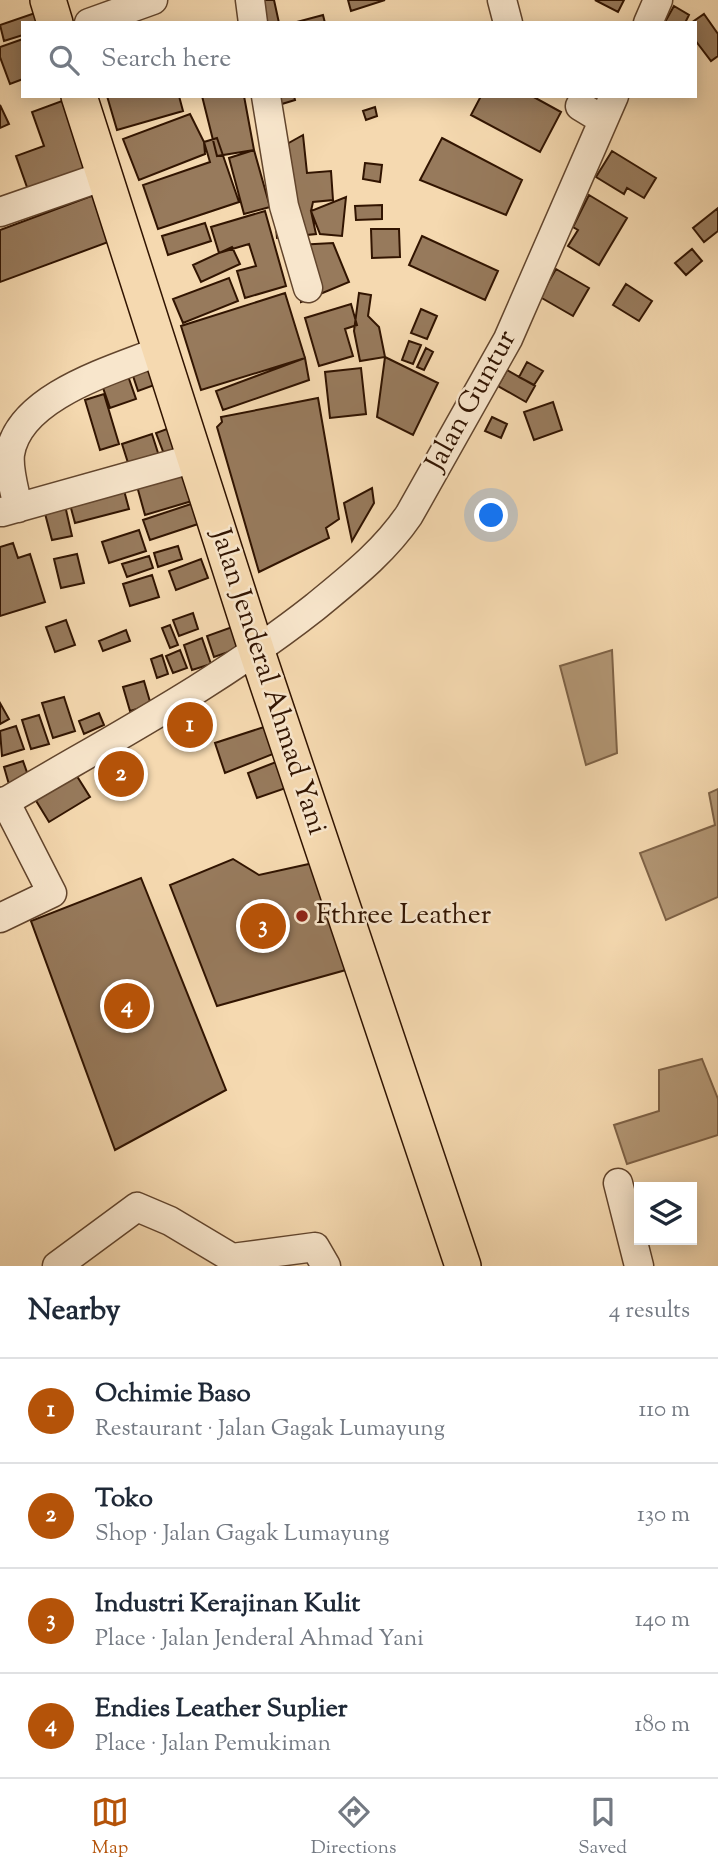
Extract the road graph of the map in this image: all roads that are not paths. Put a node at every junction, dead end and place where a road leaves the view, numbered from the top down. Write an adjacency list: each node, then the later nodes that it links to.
1 (48, 0): 6 (main road)
2 (153, 0): 7 (street)
3 (250, 0): 8 (street)
4 (502, 0): 9 (street)
5 (658, 0): 10 (street)
6 (54, 21)
7 (95, 21)
8 (253, 21)
9 (507, 21)
10 (649, 21)
11 (80, 98): 14 (main road, Jalan Jenderal Ahmad Yani)
12 (266, 98): 16 (street)
13 (586, 104): 20 (street, Jalan Guntur)
14 (104, 176): 15 (street); 17 (main road, Jalan Jenderal Ahmad Yani)
15 (0, 212)
16 (309, 288)
17 (160, 351): 18 (main road, Jalan Jenderal Ahmad Yani); 19 (street)
18 (195, 457): 19 (street); 20 (main road, Jalan Jenderal Ahmad Yani)
19 (9, 510)
20 (257, 653): 21 (street, Jalan Guntur); 26 (main road, Jalan Jenderal Ahmad Yani)
21 (3, 803): 22 (street)
22 (0, 918)
23 (618, 1183): 27 (street)
24 (57, 1266): 25 (street)
25 (326, 1266)
26 (463, 1266)
27 (639, 1266)

